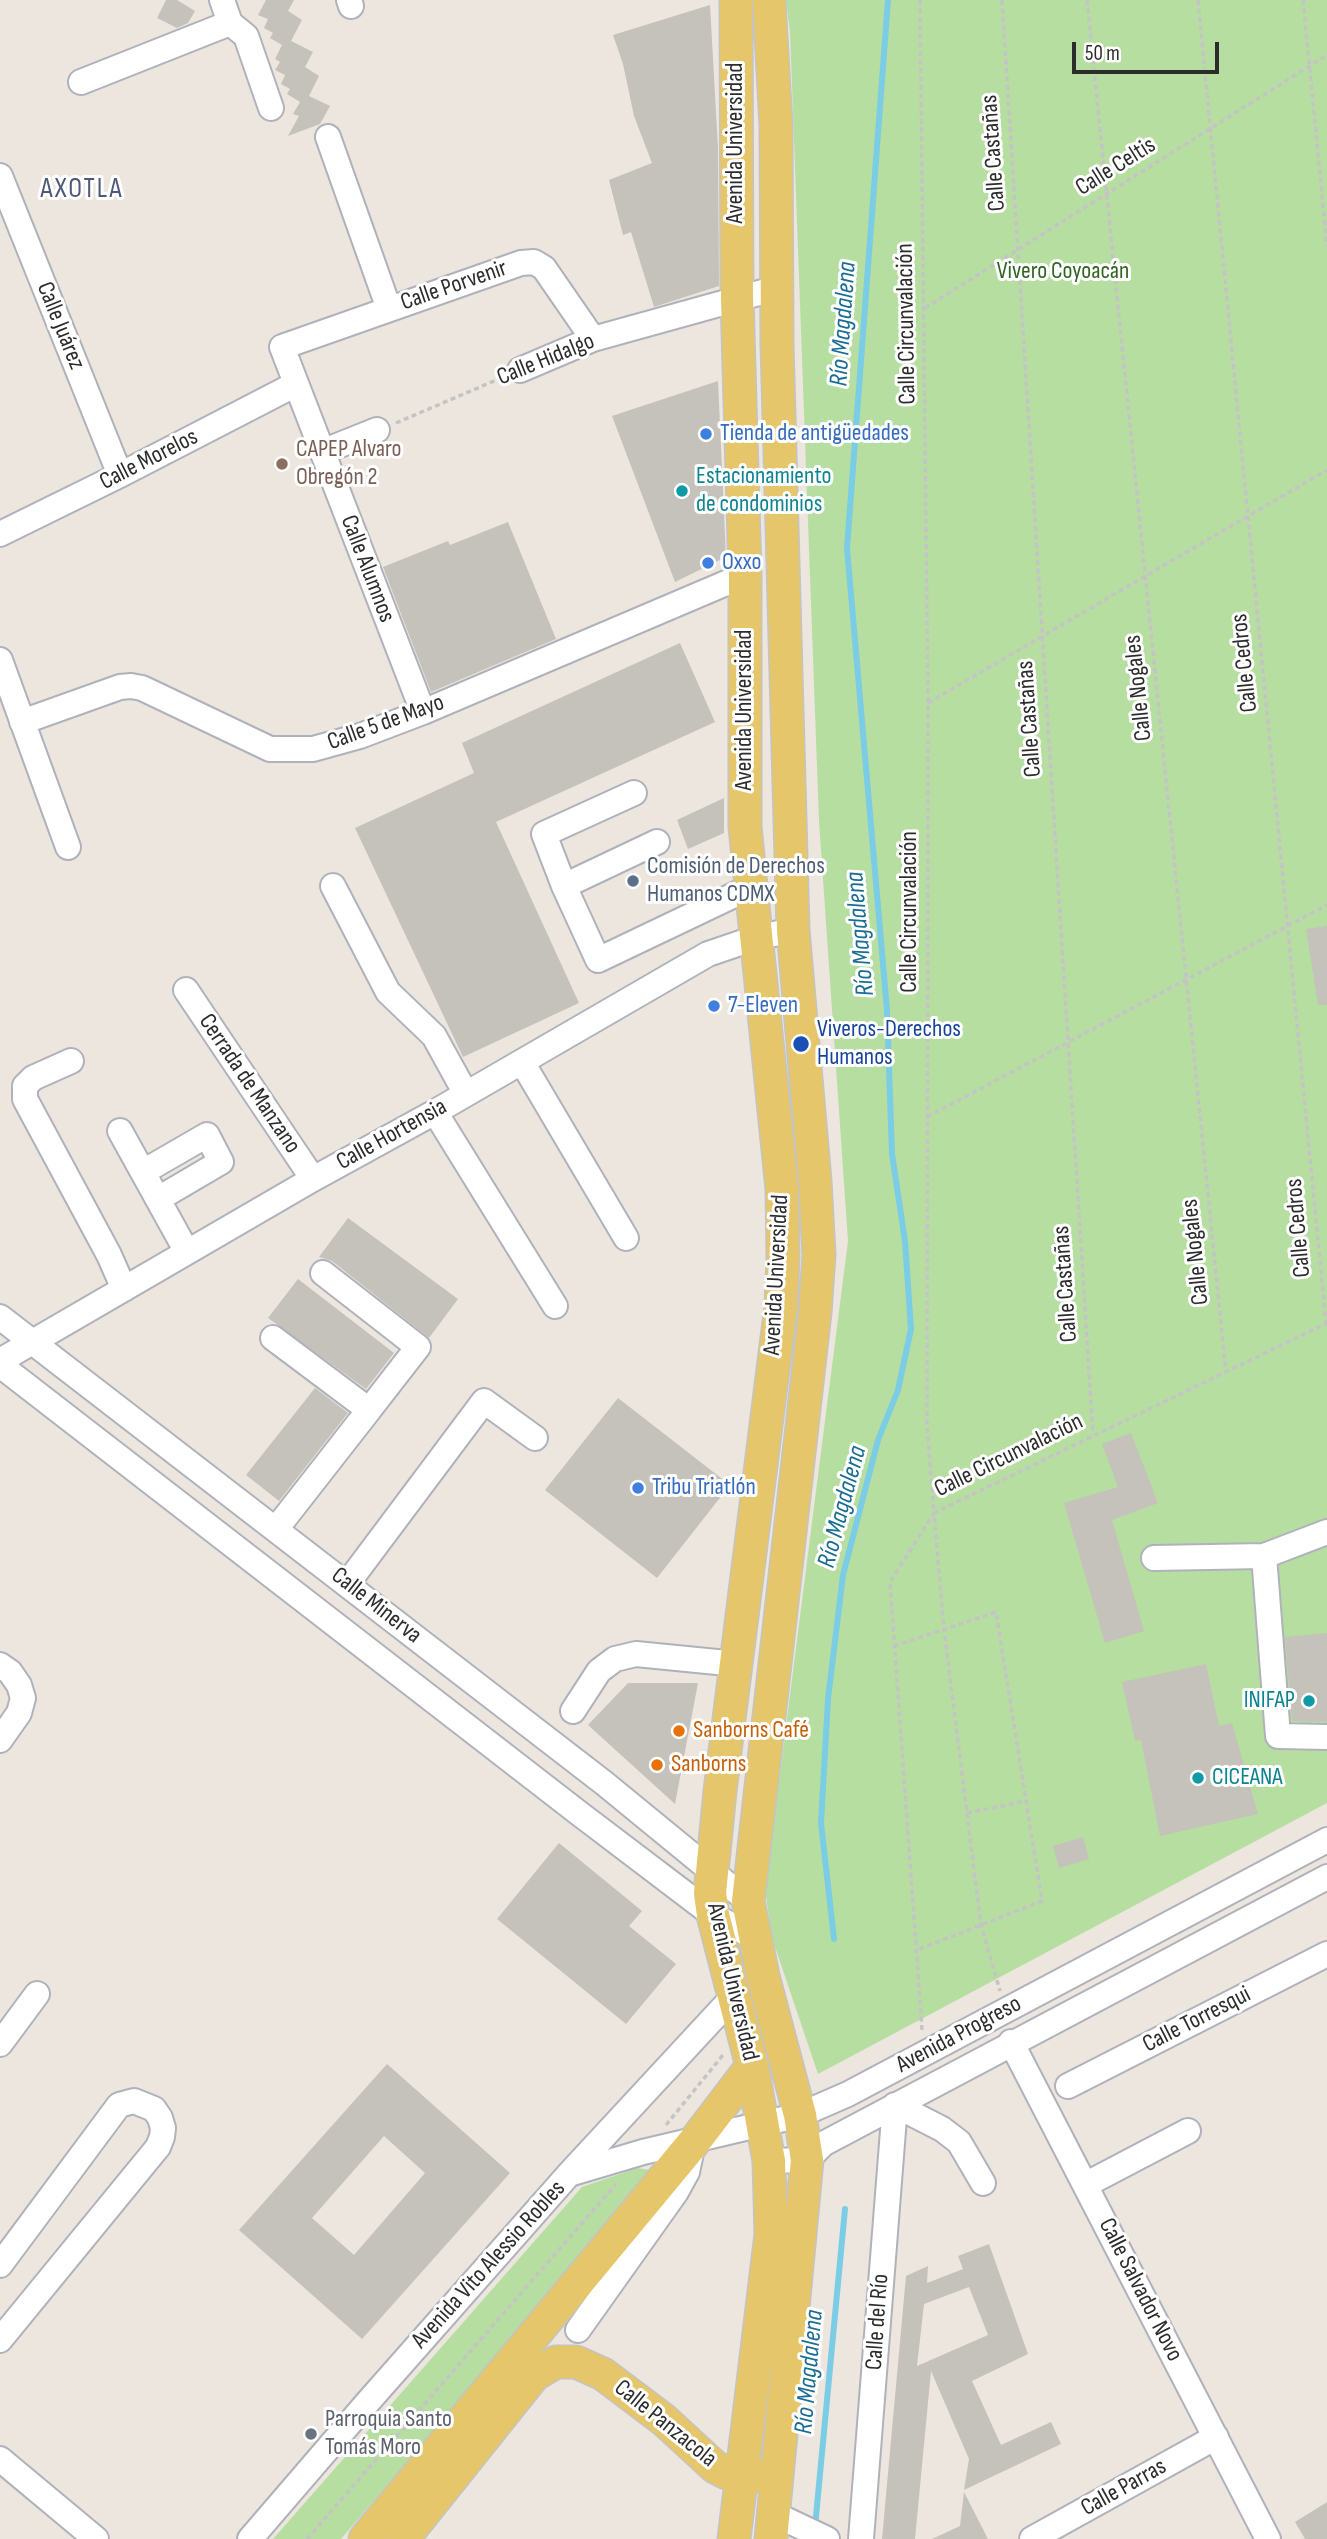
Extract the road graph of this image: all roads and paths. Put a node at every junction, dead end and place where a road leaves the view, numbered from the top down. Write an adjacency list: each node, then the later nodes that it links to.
1 (222, 0): 9 (street)
2 (736, 0): 21 (main road, Avenida Universidad)
3 (769, 0): 20 (main road, Avenida Universidad)
4 (920, 0): 22 (path, Calle Circunvalación)
5 (1002, 0): 19 (path, Calle Castañas)
6 (1087, 0): 17 (path, Calle Nogales)
7 (1198, 0): 14 (path, Calle Cedros)
8 (1303, 0): 11 (path)
9 (230, 23): 12 (street); 13 (street)
10 (1327, 55): 11 (path, Calle Celtis)
11 (1309, 66): 14 (path, Calle Celtis); 18 (path)
12 (81, 82)
13 (271, 108)
14 (1211, 128): 17 (path, Calle Celtis); 34 (path, Calle Cedros)
15 (328, 136): 23 (street)
16 (0, 176): 33 (street, Calle Juárez)
17 (1106, 194): 19 (path, Calle Celtis); 37 (path, Calle Nogales)
18 (1327, 246)
19 (1017, 250): 22 (path, Calle Celtis); 38 (path, Calle Castañas)
20 (777, 288): 21 (street, Calle Hidalgo); 25 (main road, Avenida Universidad)
21 (737, 298): 24 (street, Calle Hidalgo); 27 (main road, Avenida Universidad)
22 (925, 308): 40 (path, Calle Circunvalación)
23 (389, 309): 24 (street, Calle Porvenir); 26 (street, Calle Porvenir)
24 (593, 339): 28 (street, Calle Hidalgo)
25 (777, 344): 27 (main road); 51 (main road, Avenida Universidad)
26 (282, 347): 29 (street, Calle Alumnos)
27 (739, 350): 36 (main road, Avenida Universidad)
28 (520, 370): 30 (path, Calle Hidalgo)
29 (296, 384): 31 (street, Calle Alumnos); 33 (street, Calle Morelos)
30 (377, 430): 31 (street)
31 (322, 452): 41 (street, Calle Alumnos)
32 (1327, 470): 34 (path)
33 (120, 475): 35 (street, Calle Morelos)
34 (1248, 516): 37 (path); 50 (path, Calle Cedros)
35 (0, 534)
36 (745, 575): 41 (street, Calle 5 de Mayo); 48 (main road, Avenida Universidad)
37 (1145, 576): 38 (path); 53 (path, Calle Nogales)
38 (1042, 636): 40 (path); 55 (path, Calle Castañas)
39 (0, 660): 42 (street)
40 (928, 703): 60 (path, Calle Circunvalación)
41 (422, 712): 42 (street, Calle 5 de Mayo)
42 (22, 722): 45 (street)
43 (634, 793): 47 (street)
44 (657, 842): 47 (street)
45 (68, 847)
46 (333, 886): 58 (street)
47 (565, 886): 48 (street)
48 (751, 887): 52 (main road, Avenida Universidad)
49 (1327, 905): 50 (path)
50 (1288, 926): 53 (path); 71 (path, Calle Cedros)
51 (793, 930): 52 (street, Calle Hortensia); 100 (main road, Avenida Universidad)
52 (755, 937): 57 (street, Calle Hortensia); 87 (main road, Avenida Universidad)
53 (1186, 980): 55 (path); 75 (path, Calle Nogales)
54 (186, 990): 63 (street, Cerrada de Manzano)
55 (1068, 1043): 60 (path); 77 (path, Calle Castañas)
56 (71, 1061): 68 (street)
57 (522, 1062): 58 (street, Calle Hortensia); 65 (street)
58 (466, 1094): 59 (street, Calle Hortensia)
59 (435, 1112): 63 (street, Calle Hortensia); 69 (street)
60 (928, 1117): 79 (path, Calle Circunvalación)
61 (120, 1131): 62 (street)
62 (143, 1172): 64 (street); 64 (street)
63 (313, 1179): 66 (street, Calle Hortensia)
64 (158, 1199): 66 (street)
65 (626, 1238)
66 (187, 1252): 68 (street, Calle Hortensia)
67 (323, 1273): 76 (street)
68 (124, 1289): 73 (street, Calle Hortensia)
69 (555, 1306)
70 (0, 1317): 73 (street, Calle Minerva)
71 (1326, 1323): 75 (path, Calle Circunvalación)
72 (273, 1338): 76 (street)
73 (33, 1342): 74 (street, Calle Hortensia); 80 (street, Calle Minerva)
74 (0, 1363): 95 (street, Calle Minerva)
75 (1226, 1372): 77 (path, Calle Circunvalación)
76 (369, 1410): 80 (street)
77 (1093, 1435): 79 (path, Calle Circunvalación)
78 (535, 1438): 84 (street)
79 (934, 1513): 85 (path); 86 (path)
80 (276, 1529): 84 (street, Calle Minerva)
81 (1327, 1532): 82 (street)
82 (1264, 1556): 83 (street); 90 (street)
83 (1154, 1558)
84 (347, 1584): 92 (street, Calle Minerva)
85 (944, 1630): 86 (path); 93 (path); 94 (path)
86 (894, 1646): 105 (path)
87 (737, 1664): 89 (street); 97 (main road, Avenida Universidad)
88 (0, 1665): 91 (street)
89 (573, 1711)
90 (1327, 1737)
91 (0, 1740)
92 (604, 1783): 95 (street); 97 (street, Calle Minerva)
93 (1026, 1801): 94 (path); 103 (path)
94 (967, 1813): 103 (path)
95 (580, 1814): 102 (street, Calle Minerva)
96 (1327, 1840): 98 (street, Avenida Progreso)
97 (712, 1870): 100 (street, Calle Minerva); 102 (main road, Avenida Universidad)
98 (1259, 1877): 101 (street); 109 (street, Avenida Progreso)
99 (1327, 1877): 101 (street, Avenida Progreso)
100 (748, 1901): 104 (main road, Avenida Universidad)
101 (1273, 1905): 111 (street, Avenida Progreso)
102 (713, 1915): 104 (street, Calle Minerva); 108 (main road, Avenida Universidad)
103 (982, 1925): 105 (path); 109 (path)
104 (755, 1938): 117 (main road, Avenida Universidad)
105 (917, 1950): 113 (path)
106 (1327, 1954): 115 (street, Calle Torresqui)
107 (37, 1994): 112 (street)
108 (733, 1997): 110 (main road, Avenida Universidad); 124 (street, Avenida Vito Alessio Robles)
109 (1005, 2010): 113 (street, Avenida Progreso)
110 (743, 2032): 114 (main road, Avenida Universidad); 121 (path)
111 (1011, 2042): 116 (street, Avenida Progreso); 127 (street, Calle Salvador Novo)
112 (0, 2044)
113 (923, 2053): 117 (street, Avenida Progreso)
114 (752, 2066): 118 (main road, Avenida Universidad); 120 (main road)
115 (1068, 2086)
116 (895, 2105): 122 (street, Avenida Progreso); 125 (street); 143 (street, Calle del Río)
117 (800, 2115): 118 (street, Avenida Progreso); 122 (main road, Avenida Universidad)
118 (762, 2124): 120 (street, Avenida Progreso); 123 (main road, Avenida Universidad)
119 (1188, 2131): 127 (street)
120 (694, 2141): 121 (street, Avenida Progreso); 130 (street); 139 (main road)
121 (643, 2152): 124 (street, Avenida Progreso)
122 (807, 2160): 123 (street); 134 (main road, Avenida Universidad)
123 (769, 2161): 133 (main road, Avenida Universidad)
124 (569, 2174): 137 (street, Avenida Vito Alessio Robles)
125 (983, 2183)
126 (616, 2184): 138 (path)
127 (1085, 2185): 131 (street, Calle Salvador Novo)
128 (0, 2265): 129 (street)
129 (5, 2323)
130 (578, 2330)
131 (1216, 2437): 144 (street, Calle Parras); 145 (street, Calle Salvador Novo)
132 (0, 2459): 136 (street)
133 (741, 2474): 134 (main road, Calle Panzacola); 140 (main road, Calle Panzacola); 141 (main road, Avenida Universidad)
134 (778, 2478): 135 (main road, Avenida Universidad)
135 (773, 2527): 142 (street)
136 (96, 2539)
137 (250, 2539)
138 (306, 2539)
139 (365, 2539)
140 (403, 2539)
141 (734, 2539)
142 (827, 2539)
143 (861, 2539)
144 (1032, 2539)
145 (1268, 2539)

